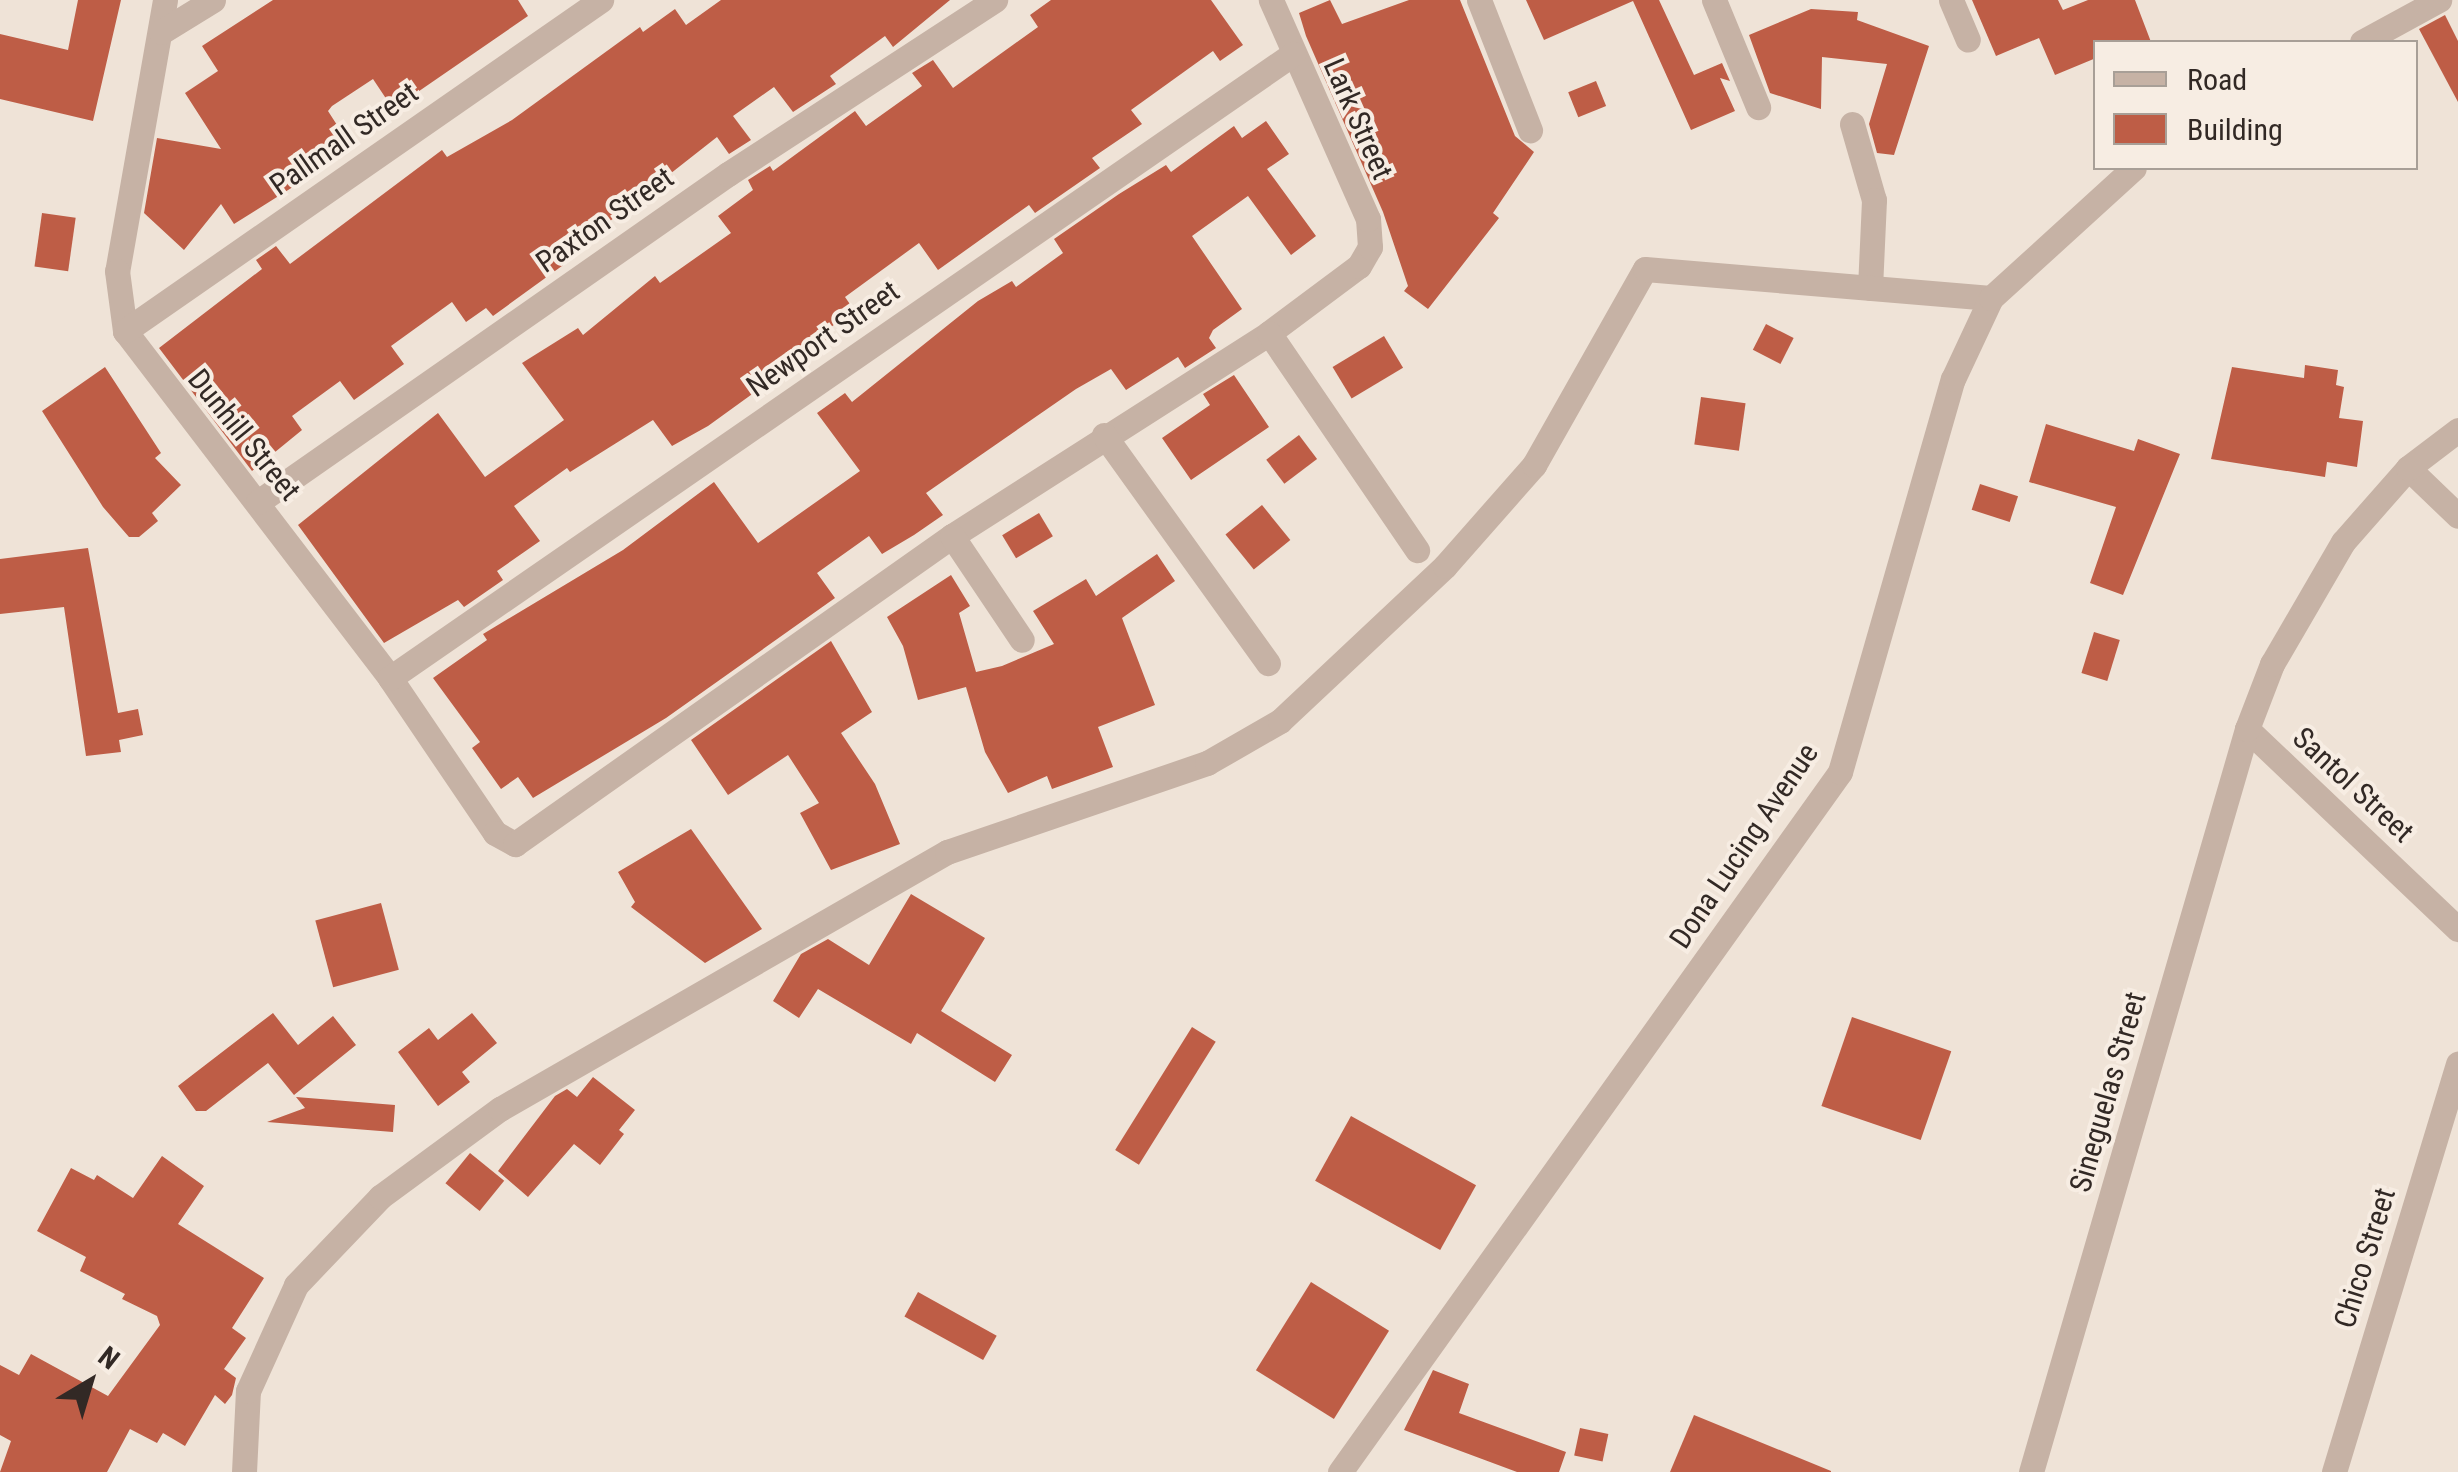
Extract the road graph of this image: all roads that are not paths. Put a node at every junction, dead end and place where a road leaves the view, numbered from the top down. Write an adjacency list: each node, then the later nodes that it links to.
1 (166, 0): 10 (street)
2 (213, 0): 10 (street)
3 (601, 0): 20 (street, Pallmall Street)
4 (995, 0): 25 (street, Paxton Street)
5 (1271, 0): 13 (street, Lark Street)
6 (1478, 0): 16 (street)
7 (1714, 0): 14 (street)
8 (1951, 0): 11 (street)
9 (2440, 0): 12 (street)
10 (161, 32): 20 (street)
11 (1968, 40)
12 (2366, 40)
13 (1294, 54): 21 (street, Lark Street); 31 (street, Newport Street)
14 (1758, 108)
15 (1852, 124): 18 (street)
16 (1530, 130)
17 (2132, 170): 19 (street, Dona Lucing Avenue)
18 (1870, 288): 19 (street); 35 (street)
19 (1990, 298): 36 (street, Dona Lucing Avenue)
20 (125, 331): 25 (street, Dunhill Street)
21 (1269, 333): 23 (street); 28 (street)
22 (2458, 430): 24 (street, Sineguelas Street)
23 (1104, 434): 27 (street); 30 (street)
24 (2408, 468): 26 (street); 32 (street, Sineguelas Street)
25 (258, 502): 31 (street, Dunhill Street)
26 (2458, 516)
27 (952, 536): 29 (street); 31 (street, Dunhill Street)
28 (1417, 550)
29 (1022, 640)
30 (1268, 662)
31 (390, 678)
32 (2247, 730): 33 (street, Santol Street); 37 (street, Sineguelas Street)
33 (2458, 929)
34 (2458, 1063): 38 (street, Chico Street)
35 (244, 1472)
36 (1340, 1472)
37 (2031, 1472)
38 (2334, 1472)

